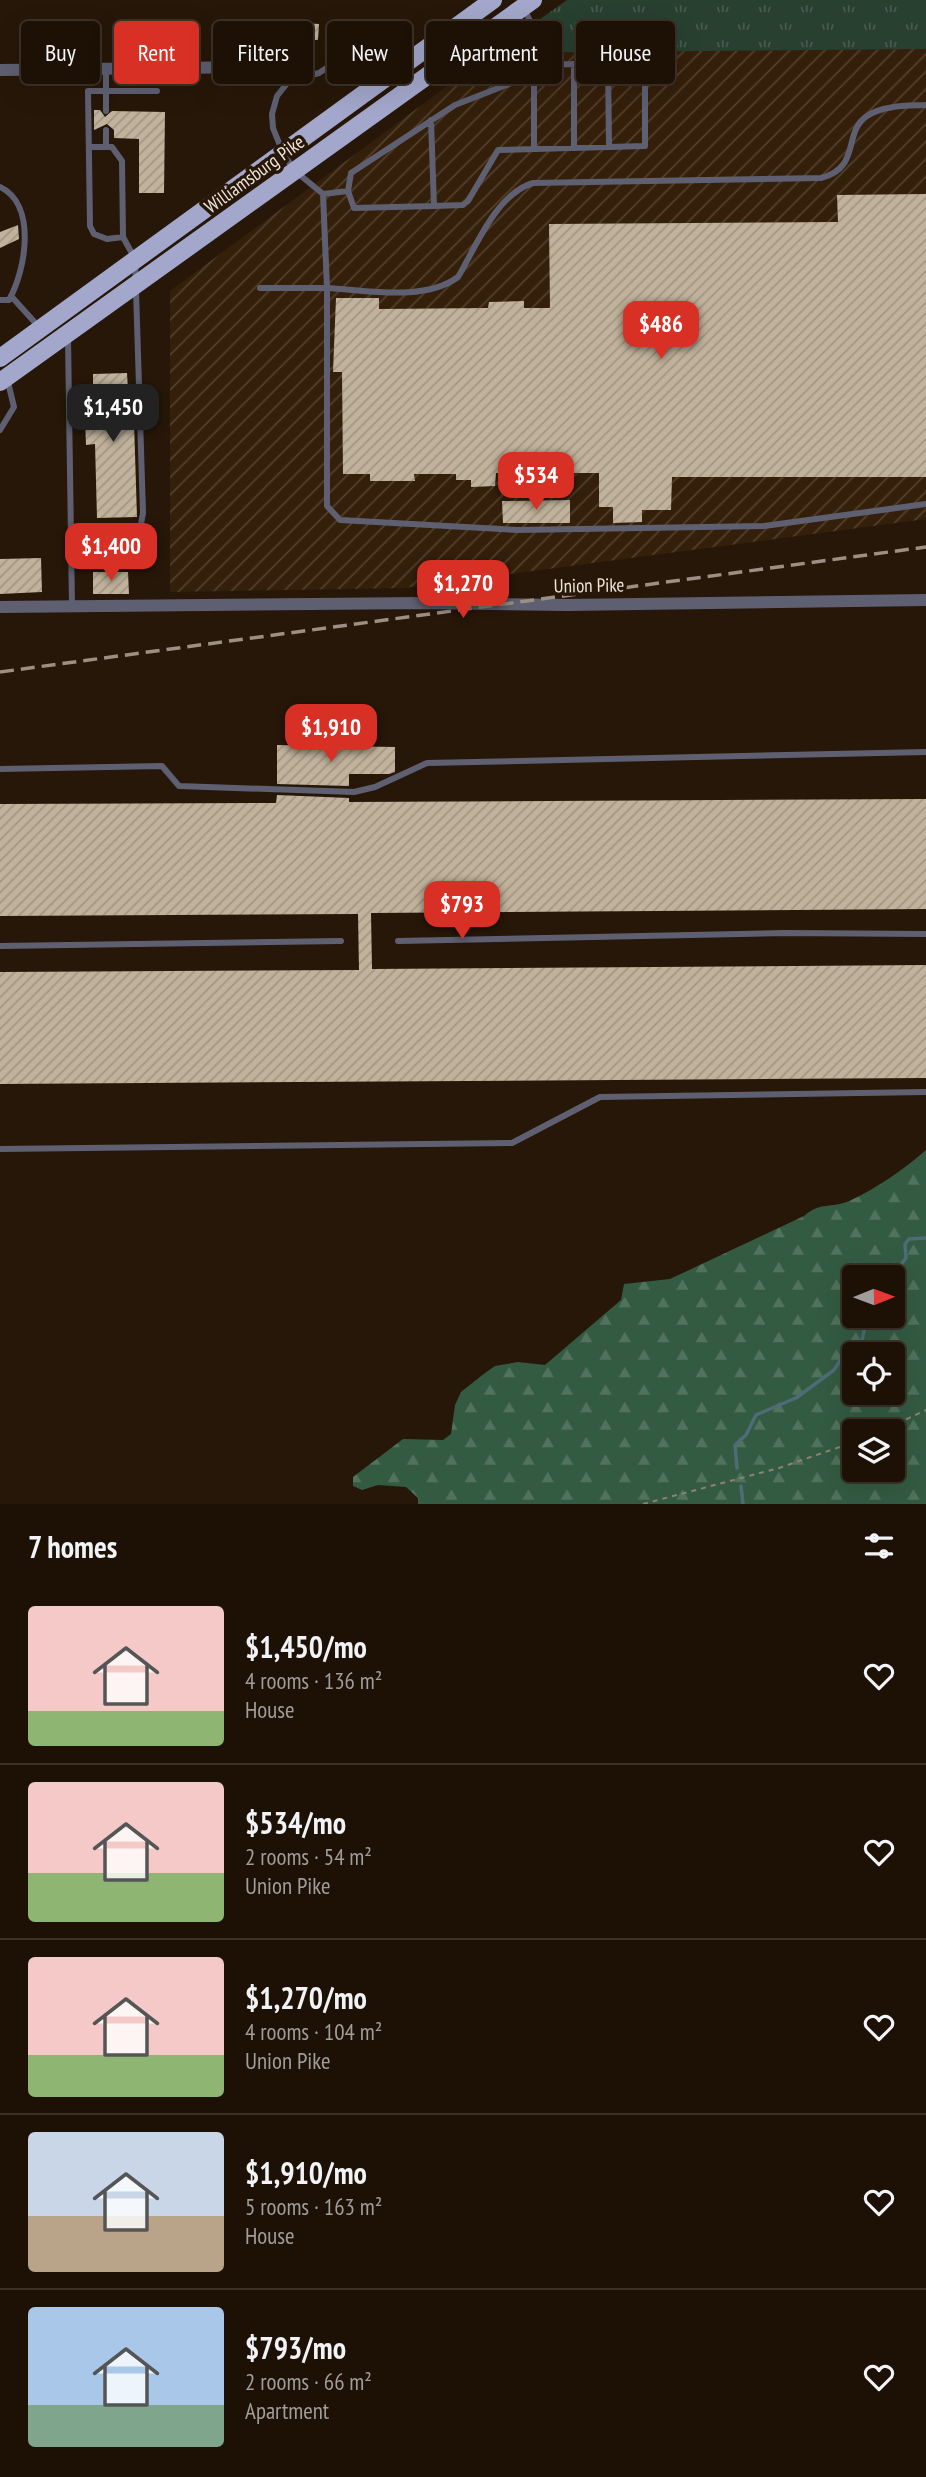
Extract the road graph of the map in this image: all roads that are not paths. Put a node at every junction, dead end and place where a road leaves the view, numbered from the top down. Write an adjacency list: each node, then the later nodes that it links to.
1 (494, 0): 25 (main road, Williamsburg Pike)
2 (528, 4): 3 (lane); 26 (main road, Williamsburg Pike)
3 (534, 21)
4 (562, 64): 5 (lane)
5 (574, 64): 23 (lane)
6 (327, 67): 25 (lane)
7 (213, 68): 8 (street)
8 (106, 69): 9 (street); 14 (lane)
9 (0, 70)
10 (514, 84): 18 (lane)
11 (534, 84): 24 (lane)
12 (608, 84): 20 (lane)
13 (645, 84): 20 (lane)
14 (105, 91): 15 (lane); 17 (lane); 21 (lane)
15 (157, 91)
16 (926, 106): 35 (lane)
17 (106, 111)
18 (431, 120): 28 (lane); 30 (lane)
19 (106, 130): 22 (lane)
20 (609, 146): 23 (lane)
21 (89, 147): 22 (lane); 31 (lane)
22 (106, 147): 31 (lane)
23 (574, 147): 24 (lane)
24 (534, 148): 30 (lane)
25 (283, 153): 26 (lane); 32 (main road, Williamsburg Pike)
26 (295, 171): 29 (lane); 33 (main road, Williamsburg Pike)
27 (0, 187): 36 (lane)
28 (348, 191): 29 (lane); 30 (lane)
29 (323, 194): 35 (lane)
30 (434, 206)
31 (123, 237): 32 (lane)
32 (135, 259): 33 (lane); 38 (main road, Williamsburg Pike)
33 (137, 284): 39 (main road, Williamsburg Pike); 44 (lane)
34 (260, 288): 35 (lane)
35 (327, 288): 43 (lane)
36 (11, 296): 37 (lane); 38 (lane)
37 (0, 300)
38 (40, 328): 40 (main road, Williamsburg Pike)
39 (68, 334): 41 (main road, Williamsburg Pike); 44 (lane)
40 (0, 358)
41 (3, 380): 42 (lane)
42 (0, 430)
43 (926, 504)
44 (70, 534): 46 (lane)
45 (926, 600): 46 (street, Union Pike)
46 (72, 606): 47 (street, Union Pike)
47 (0, 607)
48 (926, 752): 49 (lane)
49 (0, 769)
50 (926, 934): 51 (lane)
51 (398, 941)
52 (341, 942): 53 (lane)
53 (0, 946)
54 (926, 1091): 55 (lane)
55 (0, 1149)

